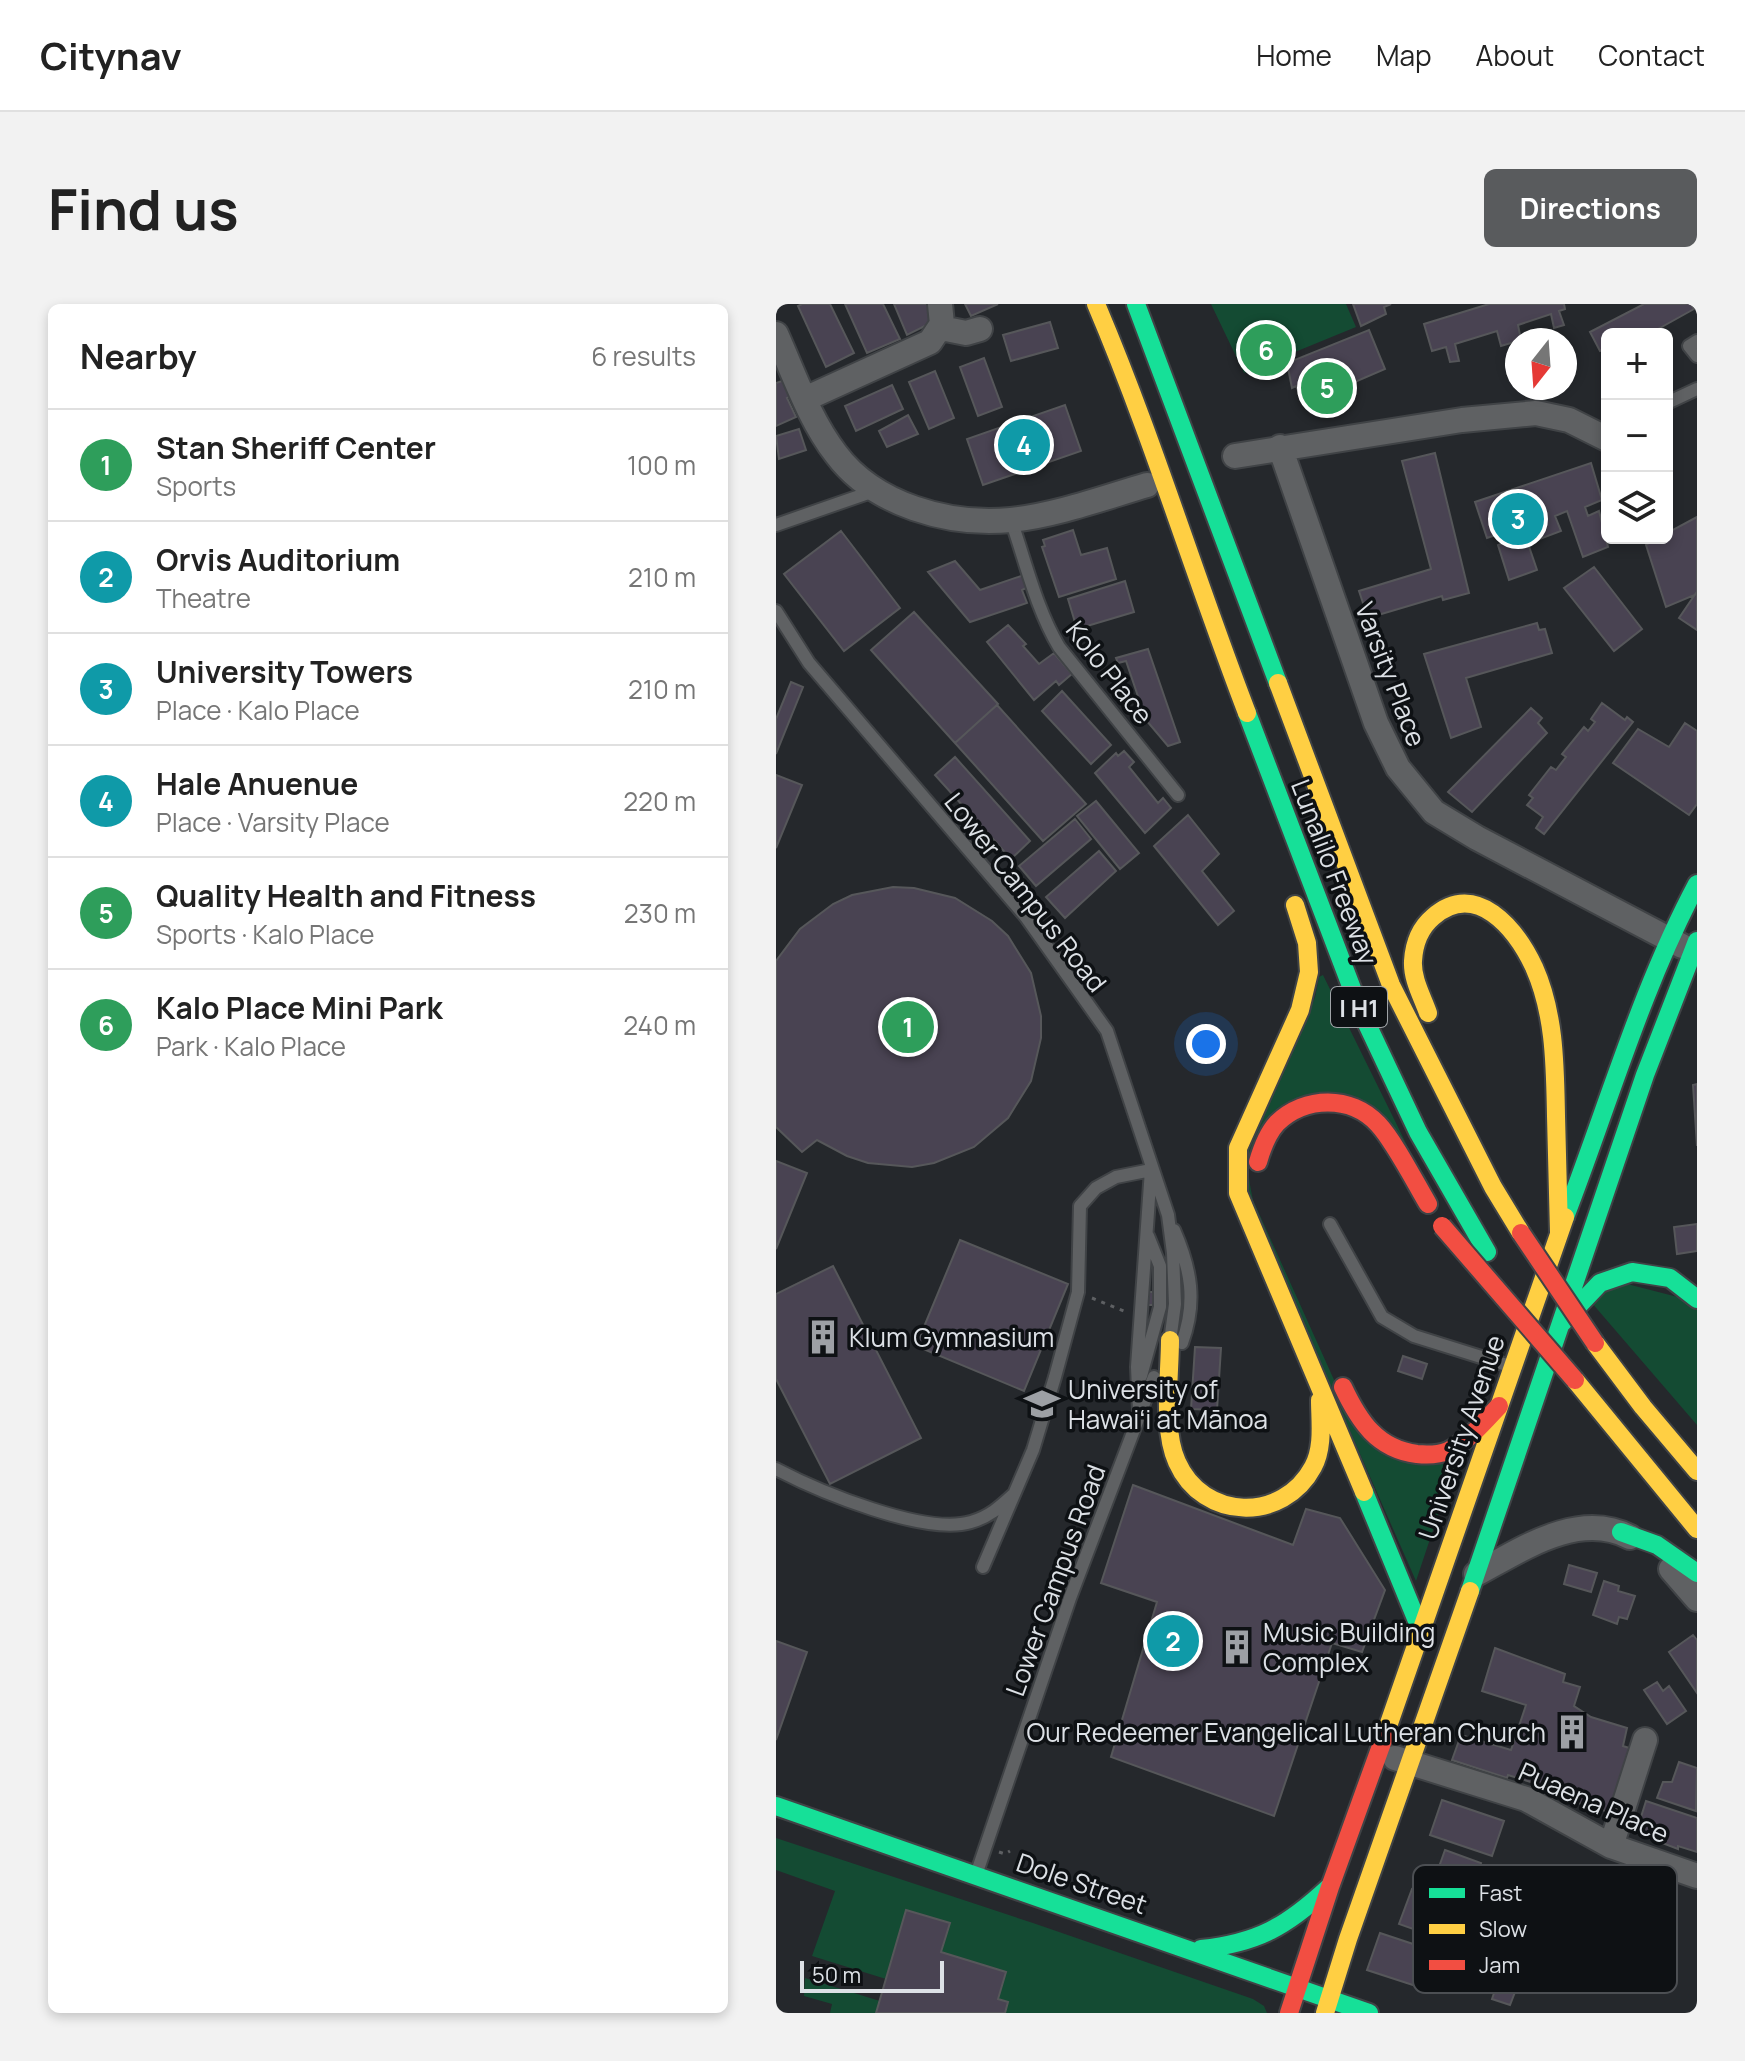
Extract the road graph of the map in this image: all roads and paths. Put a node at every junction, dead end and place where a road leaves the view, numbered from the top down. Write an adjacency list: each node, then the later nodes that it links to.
1 (1085, 304): 9 (main road)
2 (1096, 304): 9 (main road, Lunalilo Freeway / I H1)
3 (1136, 304): 30 (main road, Lunalilo Freeway / I H1)
4 (940, 316): 5 (street); 11 (street)
5 (980, 329)
6 (776, 334): 11 (street)
7 (1697, 341): 8 (lane)
8 (1697, 356)
9 (1129, 382): 21 (main road, Lunalilo Freeway / I H1)
10 (1697, 389): 12 (lane)
11 (805, 399): 17 (street)
12 (1673, 400)
13 (1601, 436): 14 (street)
14 (1280, 447): 15 (street); 26 (street, Varsity Place)
15 (1235, 456)
16 (1147, 485): 18 (street)
17 (874, 491): 18 (street); 19 (lane)
18 (1011, 520): 22 (lane, Kolo Place)
19 (776, 525)
20 (776, 611): 28 (lane, Lower Campus Road)
21 (1260, 748): 23 (main road); 44 (main road, Lunalilo Freeway / I H1, bridge)
22 (1178, 795)
23 (1281, 854)
24 (1287, 884): 45 (main road)
25 (1697, 884): 26 (main road, University Avenue)
26 (1669, 937): 27 (street, Varsity Place); 33 (main road, University Avenue)
27 (1694, 947): 38 (main road)
28 (1151, 1170): 31 (lane, Lower Campus Road); 34 (lane); 35 (lane)
29 (1257, 1175): 44 (main road, bridge)
30 (1493, 1187): 33 (main road); 39 (main road, Lunalilo Freeway / I H1, bridge)
31 (1168, 1215): 40 (lane, Lower Campus Road); 43 (lane)
32 (1330, 1224): 41 (lane)
33 (1559, 1232): 41 (main road, University Avenue)
34 (1146, 1233): 37 (lane); 46 (lane)
35 (1078, 1292): 37 (path); 52 (lane)
36 (1697, 1299): 38 (main road)
37 (1140, 1318): 46 (lane)
38 (1561, 1324): 57 (main road)
39 (1598, 1335): 47 (main road); 51 (main road, Lunalilo Freeway / I H1)
40 (1170, 1340): 43 (main road); 49 (lane, Lower Campus Road)
41 (1513, 1367): 48 (main road, University Avenue)
42 (1335, 1368): 48 (main road)
43 (1169, 1376): 45 (main road); 49 (lane)
44 (1575, 1380): 53 (main road, Lunalilo Freeway / I H1)
45 (1320, 1383): 59 (main road)
46 (1138, 1388): 49 (lane)
47 (1656, 1393)
48 (1499, 1406): 59 (main road, University Avenue)
49 (1140, 1413): 69 (lane, Lower Campus Road)
50 (776, 1469): 52 (lane)
51 (1697, 1471)
52 (1015, 1493): 55 (lane)
53 (1697, 1529)
54 (1621, 1532): 56 (main road); 57 (street); 58 (street)
55 (983, 1567)
56 (1697, 1573)
57 (1476, 1574): 62 (main road)
58 (1697, 1599)
59 (1422, 1633): 61 (main road, University Avenue)
60 (1645, 1740): 64 (street)
61 (1377, 1751): 62 (street, Puaena Place); 71 (main road, University Avenue)
62 (1409, 1763): 64 (street, Puaena Place); 74 (main road)
63 (776, 1806): 69 (main road, Dole Street)
64 (1611, 1846): 67 (street, Puaena Place)
65 (995, 1850): 66 (path)
66 (1010, 1851)
67 (1665, 1865)
68 (1677, 1869): 70 (street, Puaena Place)
69 (976, 1875): 72 (main road, Dole Street)
70 (1697, 1876)
71 (1330, 1887): 72 (main road); 73 (main road, University Avenue)
72 (1194, 1950): 73 (main road, Dole Street)
73 (1297, 1988): 74 (main road, Dole Street); 75 (main road, University Avenue)
74 (1327, 2007): 76 (main road, Dole Street)
75 (1289, 2013)
76 (1369, 2013)

